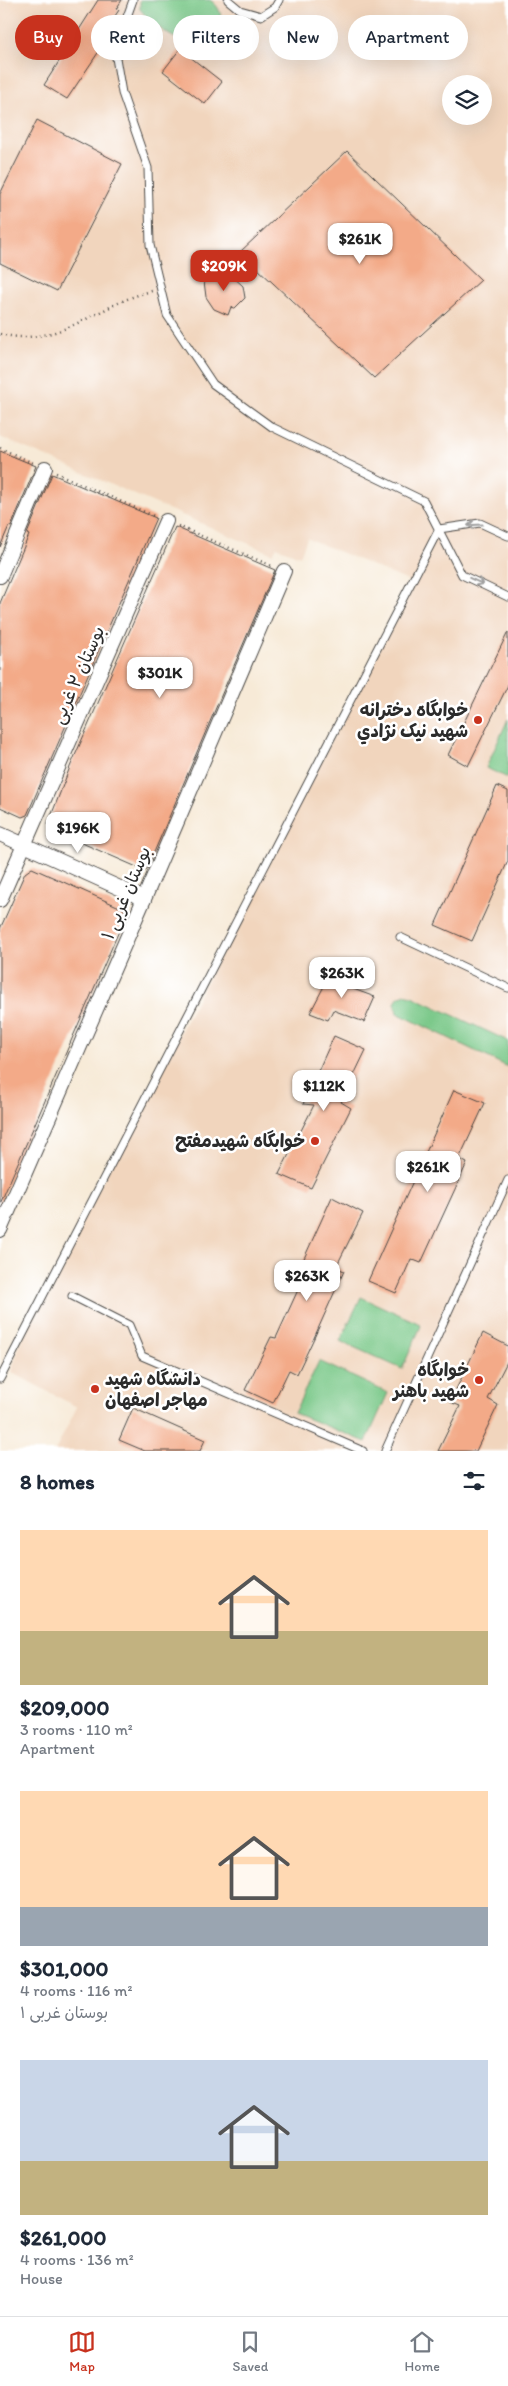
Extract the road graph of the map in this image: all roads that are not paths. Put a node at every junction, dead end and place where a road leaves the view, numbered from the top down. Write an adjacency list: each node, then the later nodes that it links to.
1 (133, 0): 6 (lane)
2 (228, 0): 3 (lane)
3 (279, 0)
4 (45, 468): 9 (street)
5 (166, 521): 12 (street, بوستان ۲ غربی)
6 (439, 529): 7 (lane, one-way to 6); 10 (lane, one-way to 10); 20 (lane)
7 (508, 536)
8 (284, 571): 13 (street, بوستان غربی ۱)
9 (0, 576)
10 (508, 597)
11 (0, 834): 12 (street)
12 (24, 845): 13 (street); 14 (street, بوستان ۲ غربی)
13 (144, 899): 18 (street, بوستان غربی ۱)
14 (0, 900)
15 (400, 937): 16 (lane)
16 (508, 988)
17 (508, 1180): 22 (lane)
18 (0, 1230)
19 (72, 1296): 21 (lane)
20 (0, 1379)
21 (363, 1451)
22 (385, 1451)

